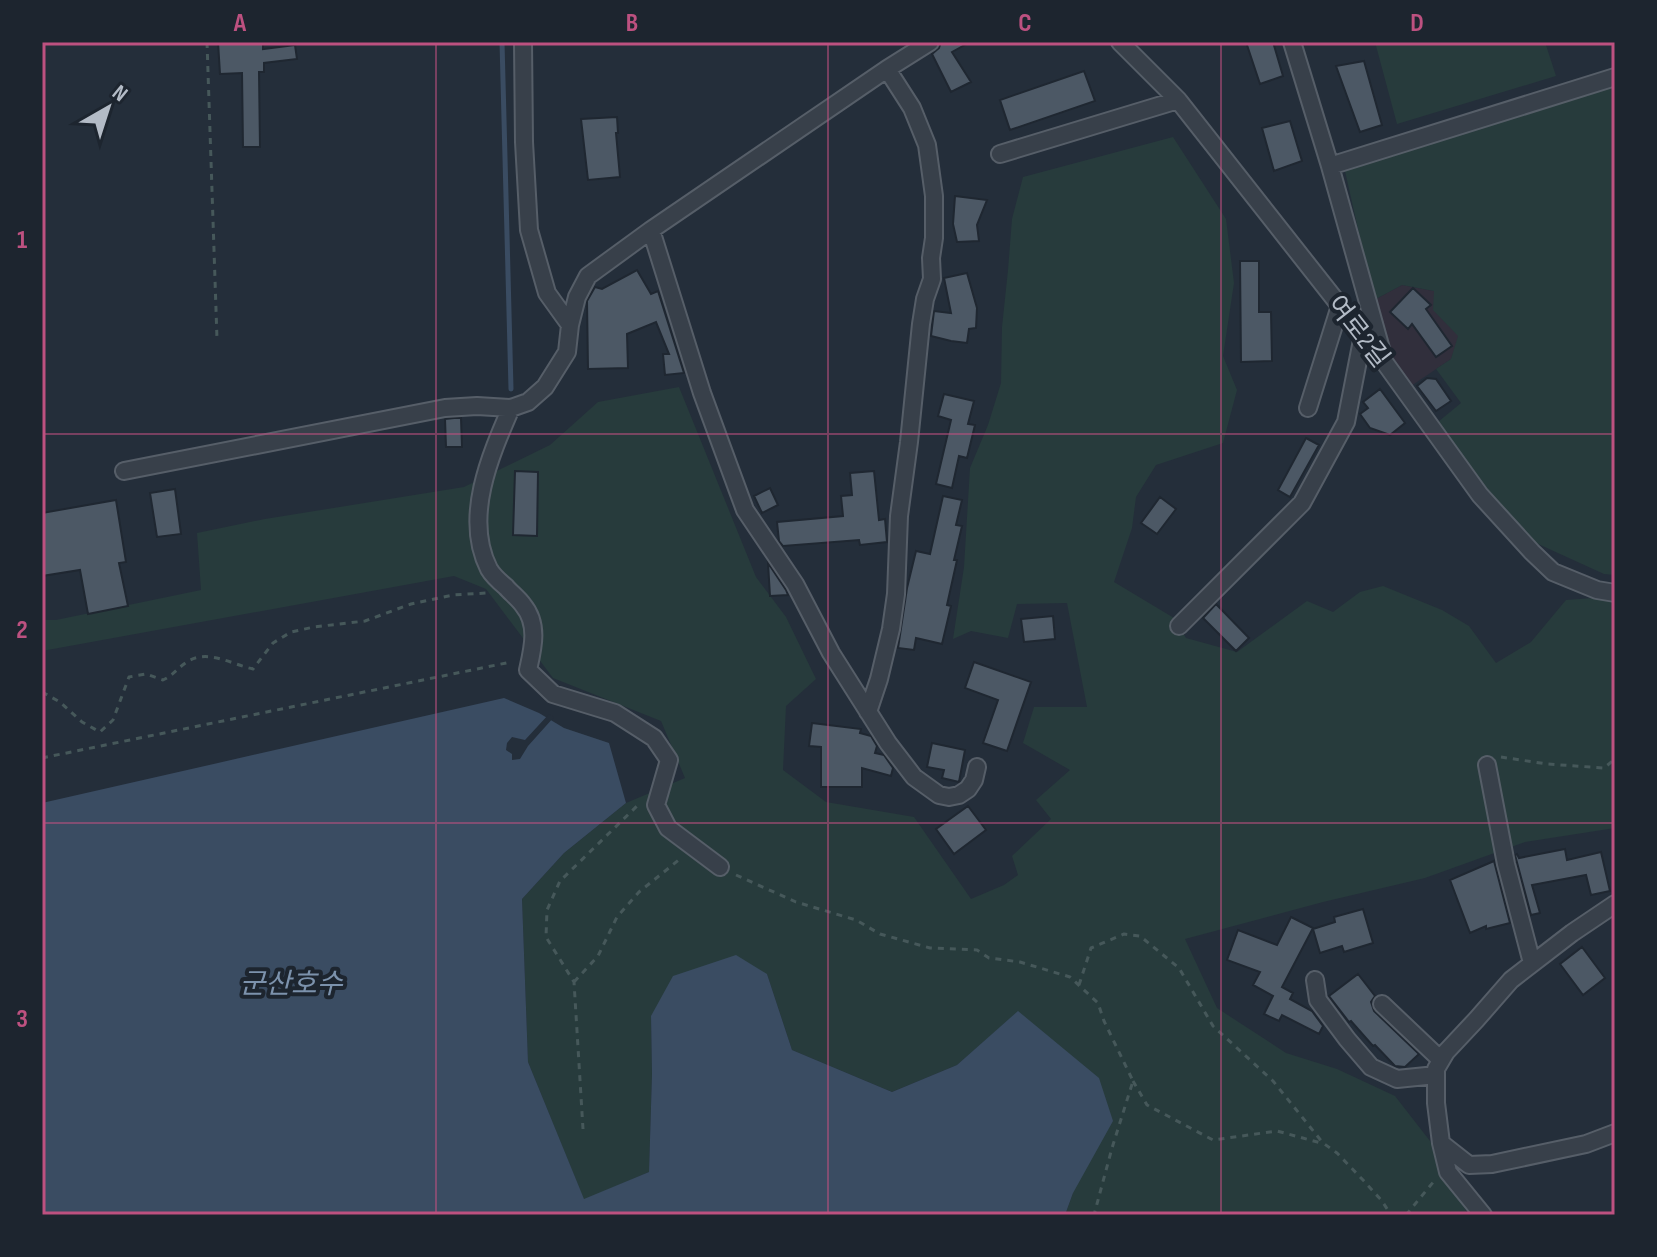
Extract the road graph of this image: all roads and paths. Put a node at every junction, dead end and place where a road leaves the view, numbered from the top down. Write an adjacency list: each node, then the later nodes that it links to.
1 (207, 42): 15 (path)
2 (523, 42): 13 (street)
3 (930, 42): 6 (street)
4 (1120, 42): 8 (street, 여로2길)
5 (1292, 42): 10 (street)
6 (887, 69): 11 (street); 25 (street)
7 (1615, 77): 10 (street)
8 (1178, 100): 9 (street); 12 (street, 여로2길)
9 (1000, 154)
10 (1330, 166): 16 (street)
11 (651, 230): 13 (street); 25 (street)
12 (1340, 306): 14 (street, 여로2길); 18 (street)
13 (570, 325): 17 (street)
14 (1363, 335): 16 (street, 여로2길); 22 (street)
15 (217, 339)
16 (1385, 363): 21 (street, 여로2길)
17 (511, 408): 19 (street); 20 (street)
18 (1308, 408)
19 (124, 471)
20 (504, 585): 23 (street); 24 (path)
21 (1615, 593)
22 (1179, 626)
23 (531, 659): 26 (path); 32 (street)
24 (42, 692)
25 (868, 712): 29 (street)
26 (42, 758)
27 (1615, 759): 28 (path)
28 (1487, 765): 34 (street)
29 (977, 767)
30 (646, 798): 36 (path)
31 (682, 858): 36 (path)
32 (720, 867): 37 (path)
33 (1615, 904): 34 (street)
34 (1532, 963): 39 (street)
35 (1315, 980): 39 (street)
36 (574, 982): 41 (path)
37 (1079, 985): 40 (path); 43 (path)
38 (1382, 1004): 39 (street)
39 (1438, 1068): 44 (street)
40 (1133, 1081): 43 (path); 46 (path)
41 (583, 1129)
42 (1615, 1133): 44 (street)
43 (1323, 1143): 47 (path)
44 (1441, 1143): 45 (street)
45 (1445, 1162): 48 (path); 49 (street)
46 (1094, 1215)
47 (1391, 1215)
48 (1406, 1215)
49 (1483, 1215)

